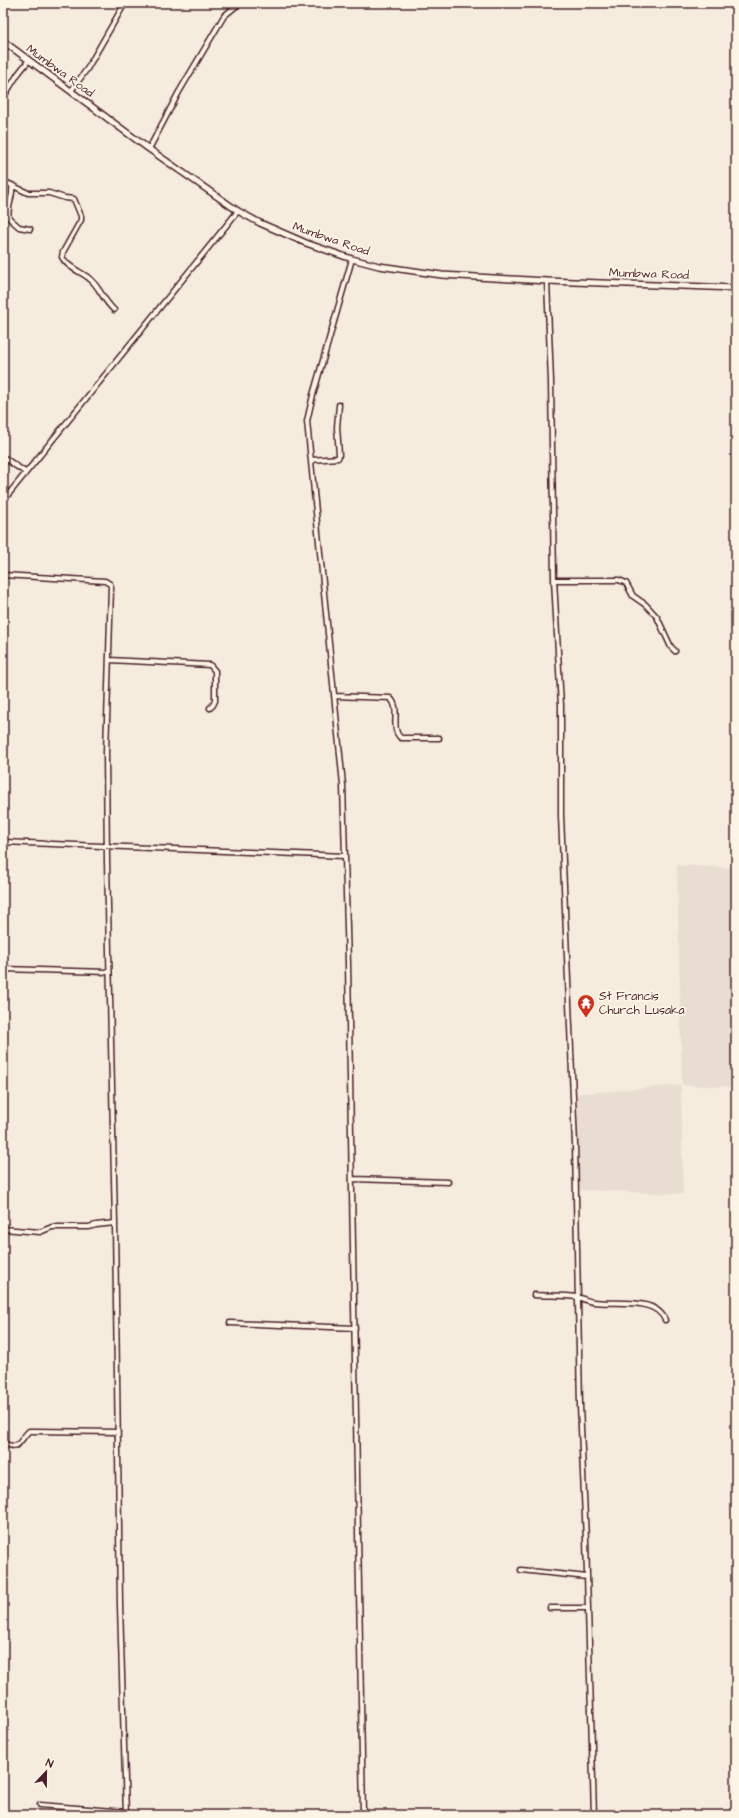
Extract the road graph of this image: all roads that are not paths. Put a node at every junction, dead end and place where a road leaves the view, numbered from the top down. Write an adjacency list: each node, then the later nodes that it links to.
1 (125, 3): 5 (street)
2 (240, 3): 7 (street)
3 (3, 41): 4 (main road, Mumbwa Road)
4 (29, 60): 5 (main road, Mumbwa Road); 6 (street)
5 (71, 91): 7 (main road, Mumbwa Road)
6 (3, 98)
7 (149, 149): 10 (main road, Mumbwa Road)
8 (3, 181): 9 (street)
9 (12, 185): 11 (street); 15 (street)
10 (238, 211): 12 (main road, Mumbwa Road); 19 (street)
11 (30, 229)
12 (352, 259): 13 (main road, Mumbwa Road); 18 (street)
13 (547, 281): 14 (main road, Mumbwa Road); 22 (street)
14 (736, 288)
15 (114, 310)
16 (339, 405): 18 (street)
17 (3, 457): 19 (street)
18 (311, 460): 25 (street)
19 (25, 472): 20 (street)
20 (3, 501)
21 (3, 575): 24 (street)
22 (554, 580): 23 (street); 38 (street)
23 (675, 651)
24 (109, 660): 26 (street); 29 (street)
25 (334, 696): 27 (street); 30 (street)
26 (210, 708)
27 (439, 738)
28 (3, 842): 29 (street)
29 (108, 847): 30 (street); 32 (street)
30 (344, 856): 33 (street)
31 (3, 969): 32 (street)
32 (108, 972): 35 (street)
33 (353, 1179): 34 (street); 41 (street)
34 (448, 1182)
35 (115, 1223): 36 (street); 42 (street)
36 (3, 1230)
37 (534, 1295): 38 (street)
38 (578, 1297): 39 (street); 45 (street)
39 (665, 1320)
40 (230, 1323): 41 (street)
41 (355, 1328): 50 (street)
42 (118, 1432): 43 (street); 49 (street)
43 (3, 1443)
44 (521, 1570): 45 (street)
45 (587, 1577): 47 (street)
46 (550, 1608): 47 (street)
47 (588, 1608): 51 (street)
48 (40, 1805): 49 (street)
49 (126, 1814)
50 (363, 1815)
51 (594, 1815)

